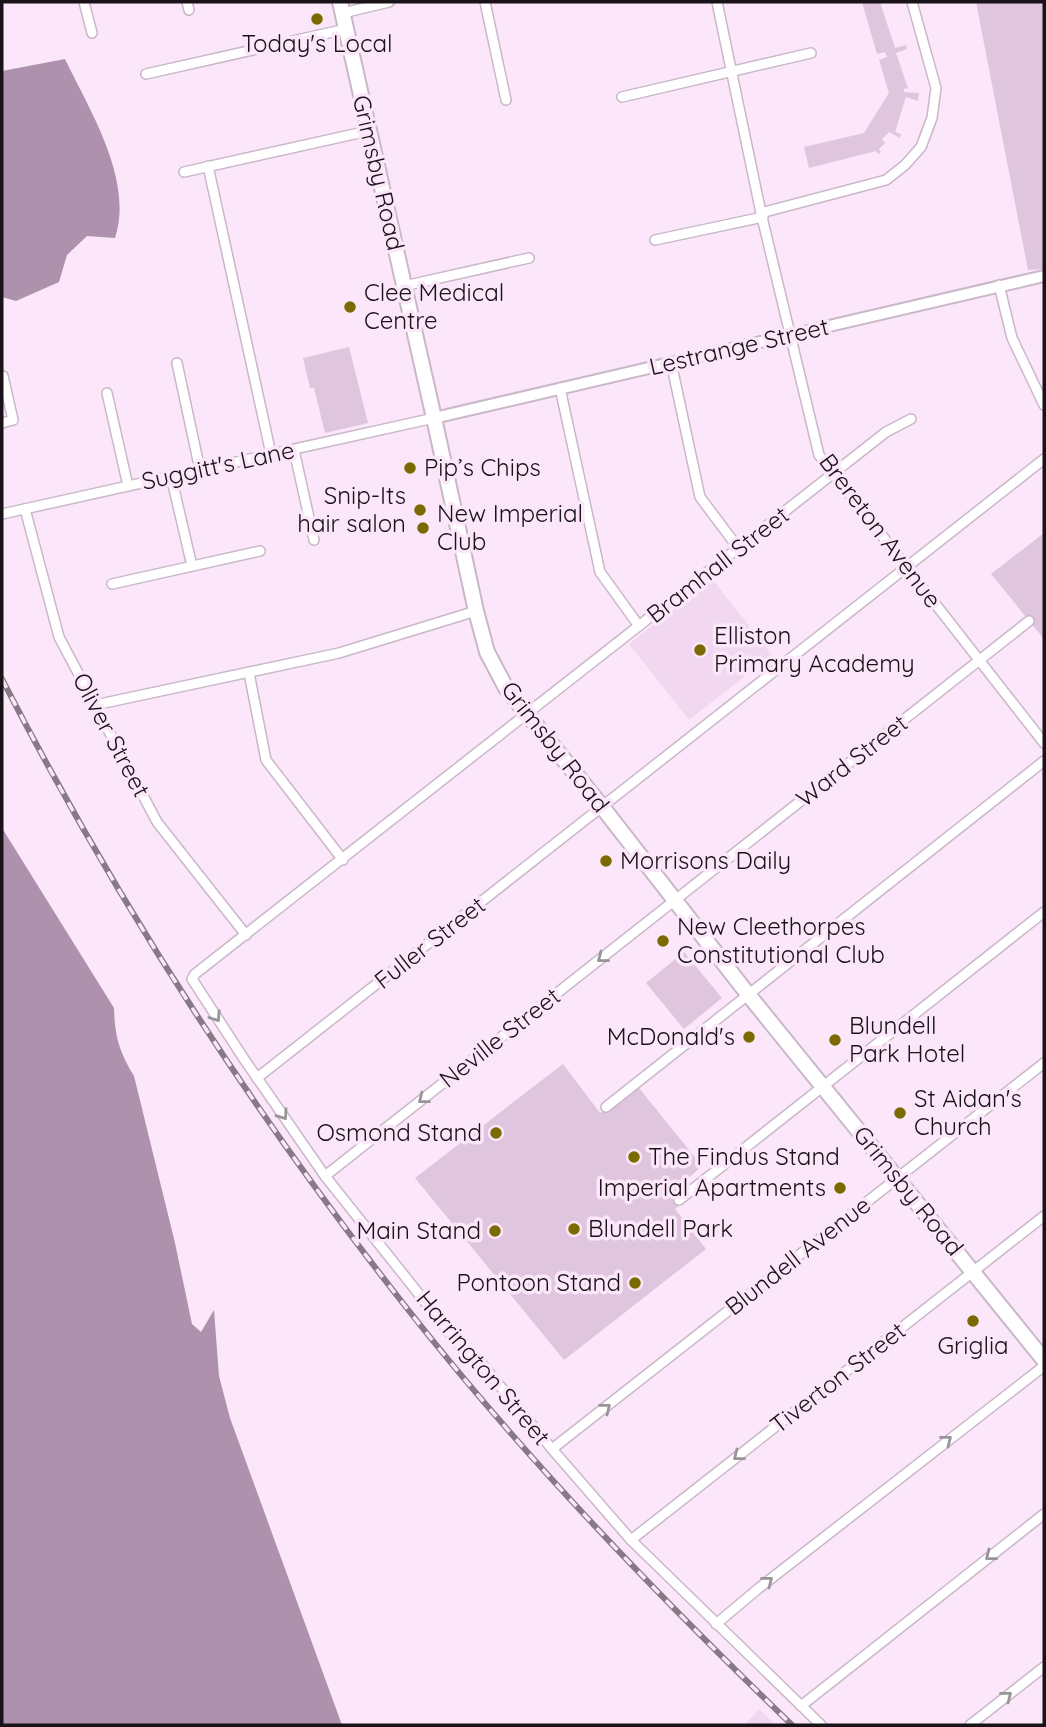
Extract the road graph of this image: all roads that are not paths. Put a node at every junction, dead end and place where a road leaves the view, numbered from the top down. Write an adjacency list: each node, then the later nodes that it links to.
1 (84, 2): 9 (street)
2 (390, 2): 7 (street)
3 (485, 2): 14 (street)
4 (717, 2): 11 (street, Brereton Avenue)
5 (925, 2): 6 (street)
6 (913, 4): 18 (street)
7 (341, 7): 8 (main road, Grimsby Road)
8 (346, 29): 12 (street); 15 (main road, Grimsby Road)
9 (92, 33)
10 (811, 53): 11 (street)
11 (731, 72): 13 (street); 18 (street, Brereton Avenue)
12 (146, 74)
13 (622, 97)
14 (506, 100)
15 (368, 131): 16 (street); 23 (main road, Grimsby Road)
16 (208, 166): 17 (street); 35 (street)
17 (184, 172)
18 (762, 215): 19 (street); 24 (street, Brereton Avenue)
19 (655, 240)
20 (529, 258): 23 (street)
21 (1044, 276): 22 (street, Lestrange Street)
22 (999, 285): 24 (street, Lestrange Street); 30 (street)
23 (404, 286): 31 (main road, Grimsby Road)
24 (791, 336): 25 (street, Lestrange Street); 39 (street, Brereton Avenue)
25 (671, 362): 28 (street, Lestrange Street); 44 (street)
26 (177, 363): 37 (street)
27 (3, 376): 33 (street)
28 (560, 388): 31 (street, Lestrange Street); 51 (street)
29 (107, 393): 40 (street)
30 (1044, 405)
31 (434, 418): 34 (street, Suggitt's Lane); 49 (main road, Grimsby Road)
32 (911, 419): 39 (street, Bramhall Street)
33 (2, 423)
34 (294, 450): 35 (street, Suggitt's Lane); 43 (street)
35 (271, 454): 37 (street, Suggitt's Lane)
36 (1044, 459): 47 (street, Fuller Street)
37 (200, 470): 38 (street, Suggitt's Lane)
38 (172, 476): 40 (street, Suggitt's Lane); 46 (street)
39 (833, 476): 44 (street, Bramhall Street); 47 (street, Brereton Avenue)
40 (128, 486): 41 (street, Suggitt's Lane)
41 (25, 509): 42 (street, Suggitt's Lane); 54 (street, Oliver Street)
42 (2, 514)
43 (314, 540)
44 (739, 549): 51 (street, Bramhall Street)
45 (260, 551): 46 (street)
46 (192, 566): 48 (street)
47 (906, 568): 52 (street, Brereton Avenue); 58 (street, Fuller Street)
48 (112, 584)
49 (476, 611): 53 (street); 55 (main road, Grimsby Road)
50 (1029, 621): 52 (street, Ward Street)
51 (639, 626): 55 (street, Bramhall Street)
52 (979, 661): 56 (street, Brereton Avenue); 60 (street, Ward Street)
53 (249, 673): 54 (street); 59 (street)
54 (95, 705): 62 (street, Oliver Street)
55 (526, 715): 58 (main road, Grimsby Road); 59 (street, Bramhall Street)
56 (1044, 743)
57 (1044, 761): 64 (street)
58 (603, 808): 60 (main road, Grimsby Road); 66 (street, Fuller Street)
59 (343, 860): 62 (street, Bramhall Street)
60 (675, 900): 64 (main road, Grimsby Road); 69 (street, Neville Street, one-way to 69)
61 (1044, 912): 67 (street)
62 (246, 935): 63 (street, Bramhall Street)
63 (195, 974): 66 (street, Harrington Street, one-way to 66)
64 (747, 993): 67 (main road, Grimsby Road); 68 (street)
65 (1044, 1063): 70 (street, Blundell Avenue)
66 (257, 1078): 69 (street, Harrington Street, one-way to 69)
67 (823, 1086): 70 (main road, Grimsby Road); 71 (street)
68 (606, 1107)
69 (325, 1176): 76 (street, Harrington Street)
70 (898, 1178): 73 (main road, Grimsby Road); 76 (street, Blundell Avenue, one-way to 70)
71 (679, 1200)
72 (1044, 1216): 73 (street, Tiverton Street)
73 (972, 1272): 74 (main road, Grimsby Road); 78 (street, Tiverton Street, one-way to 78)
74 (1044, 1360)
75 (1044, 1366): 79 (street, one-way to 75)
76 (552, 1449): 78 (street, Harrington Street)
77 (1044, 1514): 81 (street, one-way to 81)
78 (631, 1540): 79 (street, Harrington Street)
79 (716, 1624): 81 (street, Harrington Street)
80 (1044, 1667): 83 (street, one-way to 80)
81 (801, 1706): 82 (street, Harrington Street)
82 (821, 1725)
83 (970, 1725)

